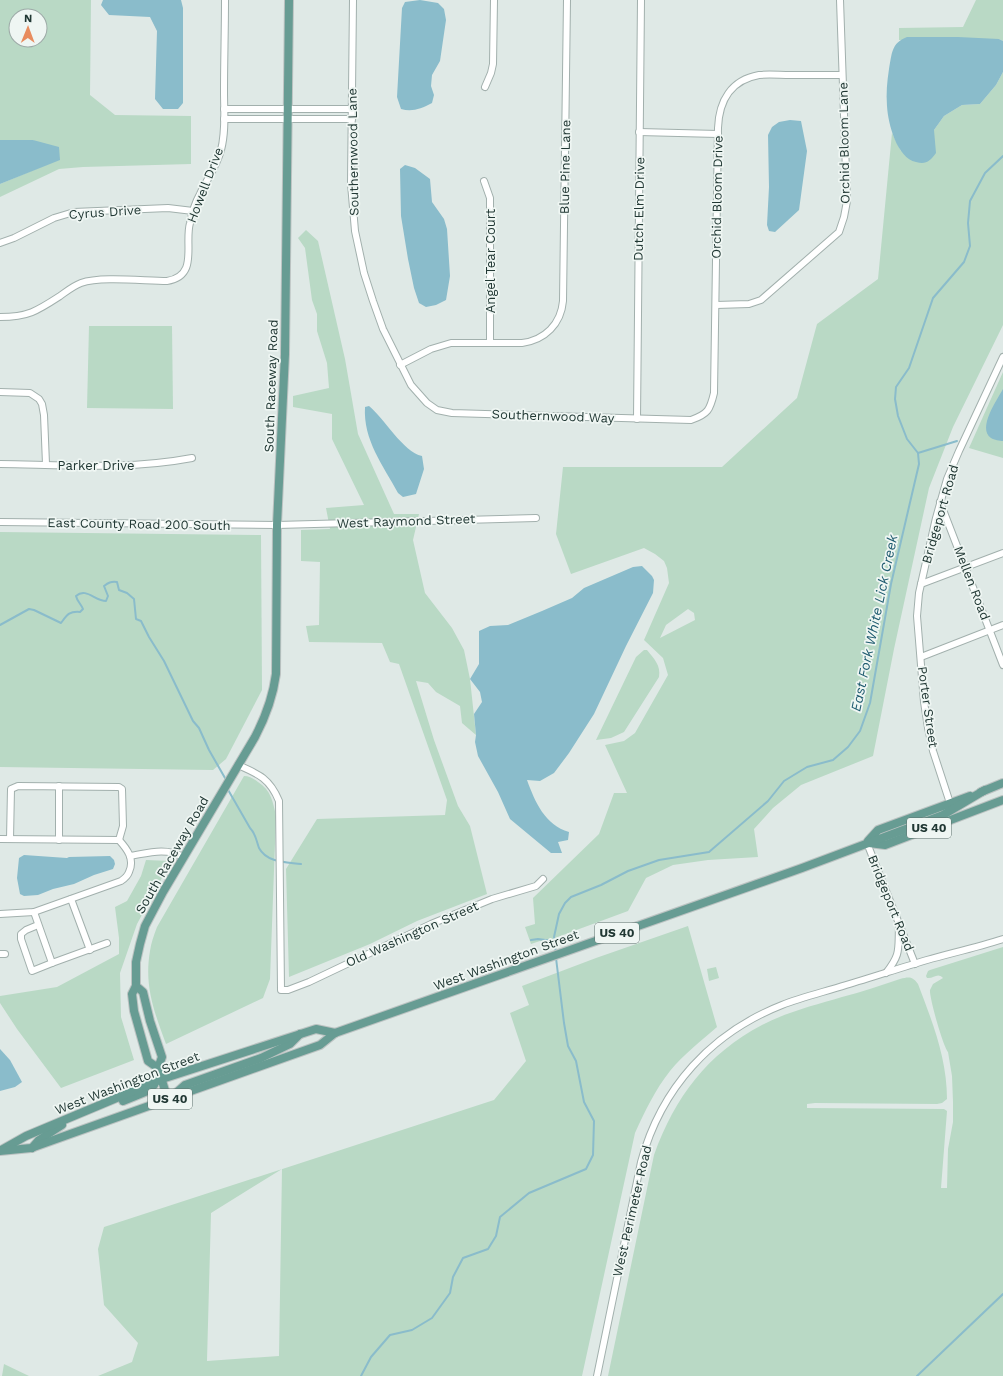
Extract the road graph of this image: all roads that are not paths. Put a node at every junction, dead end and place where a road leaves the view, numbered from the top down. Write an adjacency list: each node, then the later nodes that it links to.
1 (225, 0): 10 (street, Howell Drive)
2 (289, 0): 11 (main road, South Raceway Road)
3 (353, 0): 12 (street, Southernwood Lane)
4 (494, 0): 9 (street)
5 (567, 0): 23 (street, Blue Pine Lane)
6 (641, 0): 16 (street, Dutch Elm Drive)
7 (840, 0): 8 (street, Orchid Bloom Lane)
8 (842, 75): 17 (street, Orchid Bloom Drive); 21 (street, Orchid Bloom Lane)
9 (486, 87)
10 (224, 109): 11 (street); 13 (street, Howell Drive)
11 (288, 109): 12 (street); 14 (main road, South Raceway Road)
12 (352, 109): 15 (street, Southernwood Lane)
13 (224, 119): 14 (street); 19 (street, Howell Drive)
14 (287, 119): 15 (street); 36 (main road, South Raceway Road)
15 (352, 119): 25 (street, Southernwood Lane)
16 (640, 132): 17 (street); 29 (street, Dutch Elm Drive)
17 (718, 134): 21 (street, Orchid Bloom Drive)
18 (484, 181): 23 (street, Angel Tear Court)
19 (193, 211): 20 (street, Cyrus Drive); 22 (street, Howell Drive)
20 (0, 243)
21 (716, 305): 28 (street, Orchid Bloom Drive)
22 (0, 317)
23 (490, 342): 25 (street)
24 (1003, 357): 33 (street, Bridgeport Road)
25 (400, 365): 26 (street, Southernwood Lane)
26 (414, 389): 29 (street, Southernwood Way)
27 (0, 392): 32 (street)
28 (700, 417): 29 (street, Southernwood Way)
29 (637, 419)
30 (192, 458): 32 (street, Parker Drive)
31 (0, 464): 32 (street, Parker Drive)
32 (46, 464)
33 (940, 502): 38 (street, Mellen Road); 39 (street, Bridgeport Road)
34 (536, 518): 36 (street, West Raymond Street)
35 (0, 522): 36 (street, East County Road 200 South)
36 (277, 525): 44 (main road, South Raceway Road)
37 (1003, 553): 38 (street)
38 (966, 567): 39 (street); 41 (street, Mellen Road)
39 (920, 584): 42 (street, Bridgeport Road)
40 (1003, 625): 41 (street)
41 (990, 630): 42 (street); 43 (street, Mellen Road)
42 (921, 657): 49 (street, Porter Street)
43 (1003, 665)
44 (238, 765): 56 (main road, South Raceway Road); 57 (street, Old Washington Street)
45 (1003, 783): 47 (main road, West Washington Street / US 40)
46 (59, 786): 51 (street); 52 (street); 53 (street)
47 (985, 790): 49 (main road, West Washington Street / US 40); 54 (main road)
48 (1003, 800): 54 (main road, West Washington Street / US 40)
49 (950, 803): 54 (main road, West Washington Street / US 40)
50 (0, 839): 51 (street)
51 (10, 839): 52 (street)
52 (58, 840): 53 (street)
53 (119, 840): 55 (street)
54 (866, 843): 61 (street, Bridgeport Road); 70 (main road, West Washington Street / US 40)
55 (130, 856): 56 (street); 58 (street)
56 (183, 857): 69 (main road, South Raceway Road)
57 (544, 879)
58 (71, 899): 59 (street); 65 (street)
59 (34, 912): 60 (street); 62 (street)
60 (0, 914)
61 (899, 923): 67 (street, Bridgeport Road); 68 (street)
62 (38, 925): 66 (street); 66 (street)
63 (1003, 939): 67 (street, West Perimeter Road)
64 (108, 943): 65 (street)
65 (90, 950): 66 (street)
66 (52, 962)
67 (915, 964): 68 (street, West Perimeter Road)
68 (886, 973): 78 (street, West Perimeter Road)
69 (136, 986): 72 (main road, South Raceway Road); 72 (main road, South Raceway Road)
70 (335, 1033): 71 (main road, West Washington Street / US 40); 74 (main road, West Washington Street / US 40)
71 (300, 1034): 73 (main road, West Washington Street / US 40); 74 (main road)
72 (158, 1068): 73 (main road, South Raceway Road)
73 (162, 1079): 74 (main road, South Raceway Road); 75 (main road, West Washington Street / US 40); 76 (main road)
74 (168, 1100): 76 (main road, West Washington Street / US 40)
75 (47, 1127): 76 (main road); 77 (main road, West Washington Street / US 40)
76 (31, 1148): 77 (main road, West Washington Street / US 40)
77 (0, 1150)
78 (597, 1376)

